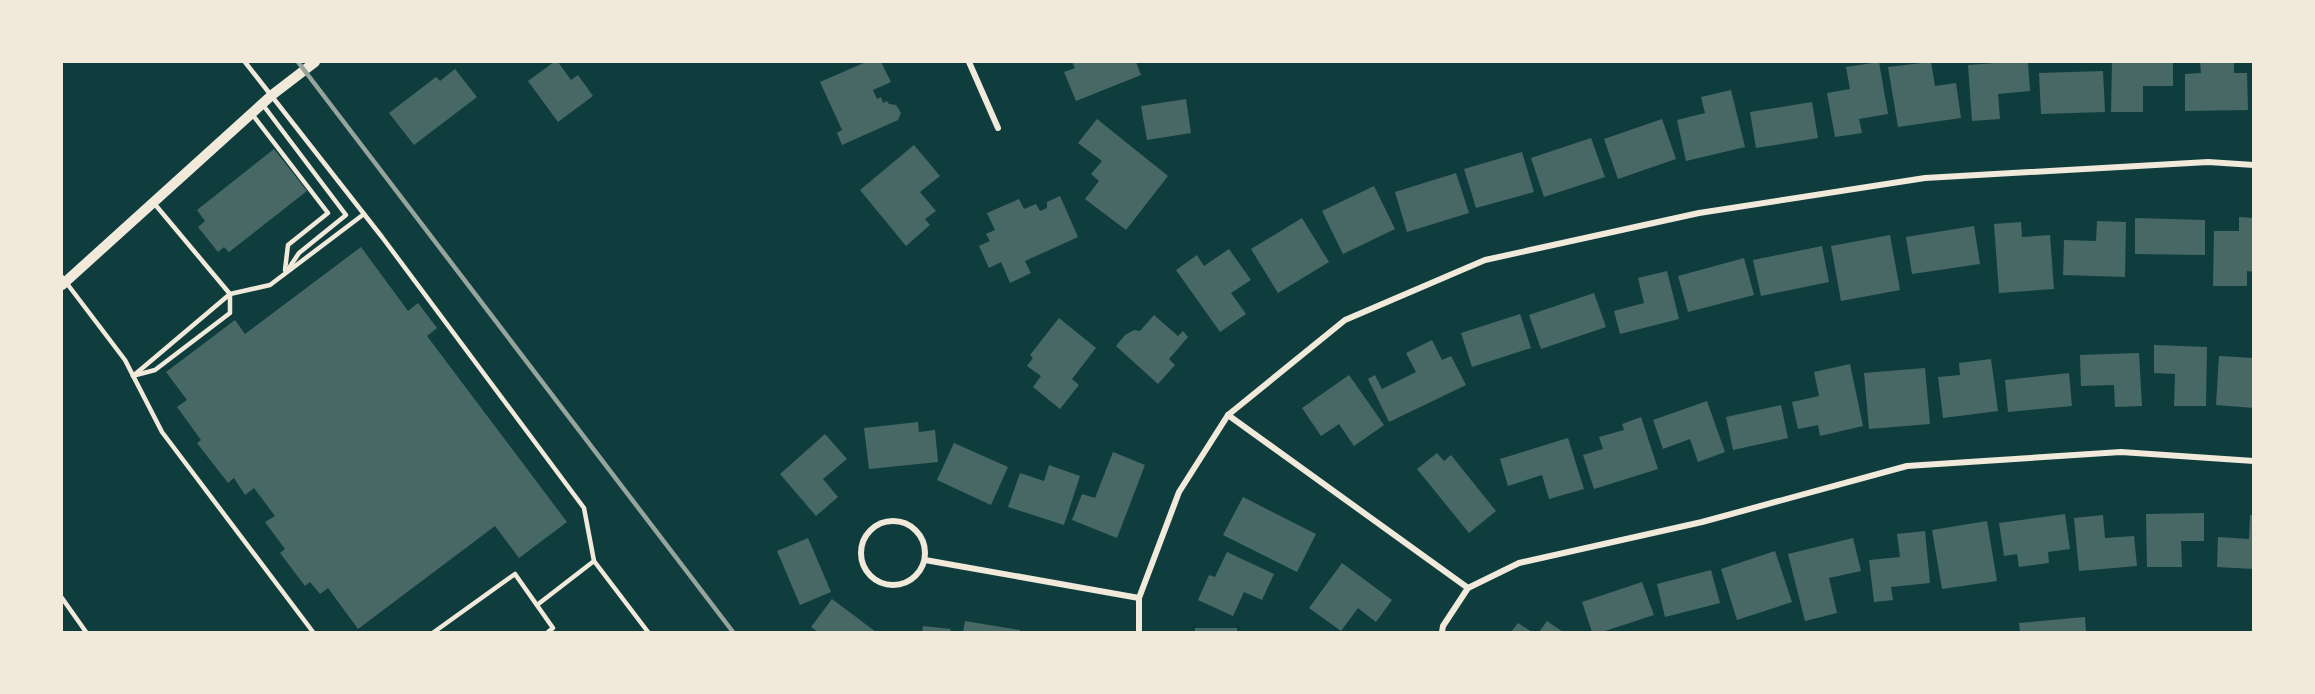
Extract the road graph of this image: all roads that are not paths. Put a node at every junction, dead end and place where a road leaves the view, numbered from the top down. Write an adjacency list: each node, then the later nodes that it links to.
1 (245, 62): 4 (lane)
2 (315, 62): 4 (street)
3 (969, 62): 7 (street)
4 (272, 95): 5 (street); 10 (lane)
5 (262, 104): 6 (street); 11 (lane)
6 (252, 113): 9 (street); 11 (lane)
7 (998, 128)
8 (2253, 165): 15 (street)
9 (153, 202): 12 (street); 13 (lane)
10 (364, 214): 11 (lane); 18 (lane)
11 (285, 273): 13 (lane)
12 (63, 281): 14 (lane)
13 (230, 294): 14 (lane); 14 (lane)
14 (133, 376): 24 (lane)
15 (1228, 415): 19 (street); 21 (street)
16 (2253, 461): 19 (street)
17 (925, 560): 17 (street); 21 (street)
18 (594, 561): 22 (lane); 27 (lane)
19 (1468, 588): 29 (street)
20 (62, 598): 23 (lane)
21 (1139, 598): 28 (street)
22 (537, 605): 25 (lane); 26 (lane)
23 (86, 633)
24 (313, 633)
25 (434, 633)
26 (548, 633)
27 (648, 633)
28 (1139, 633)
29 (1442, 633)

